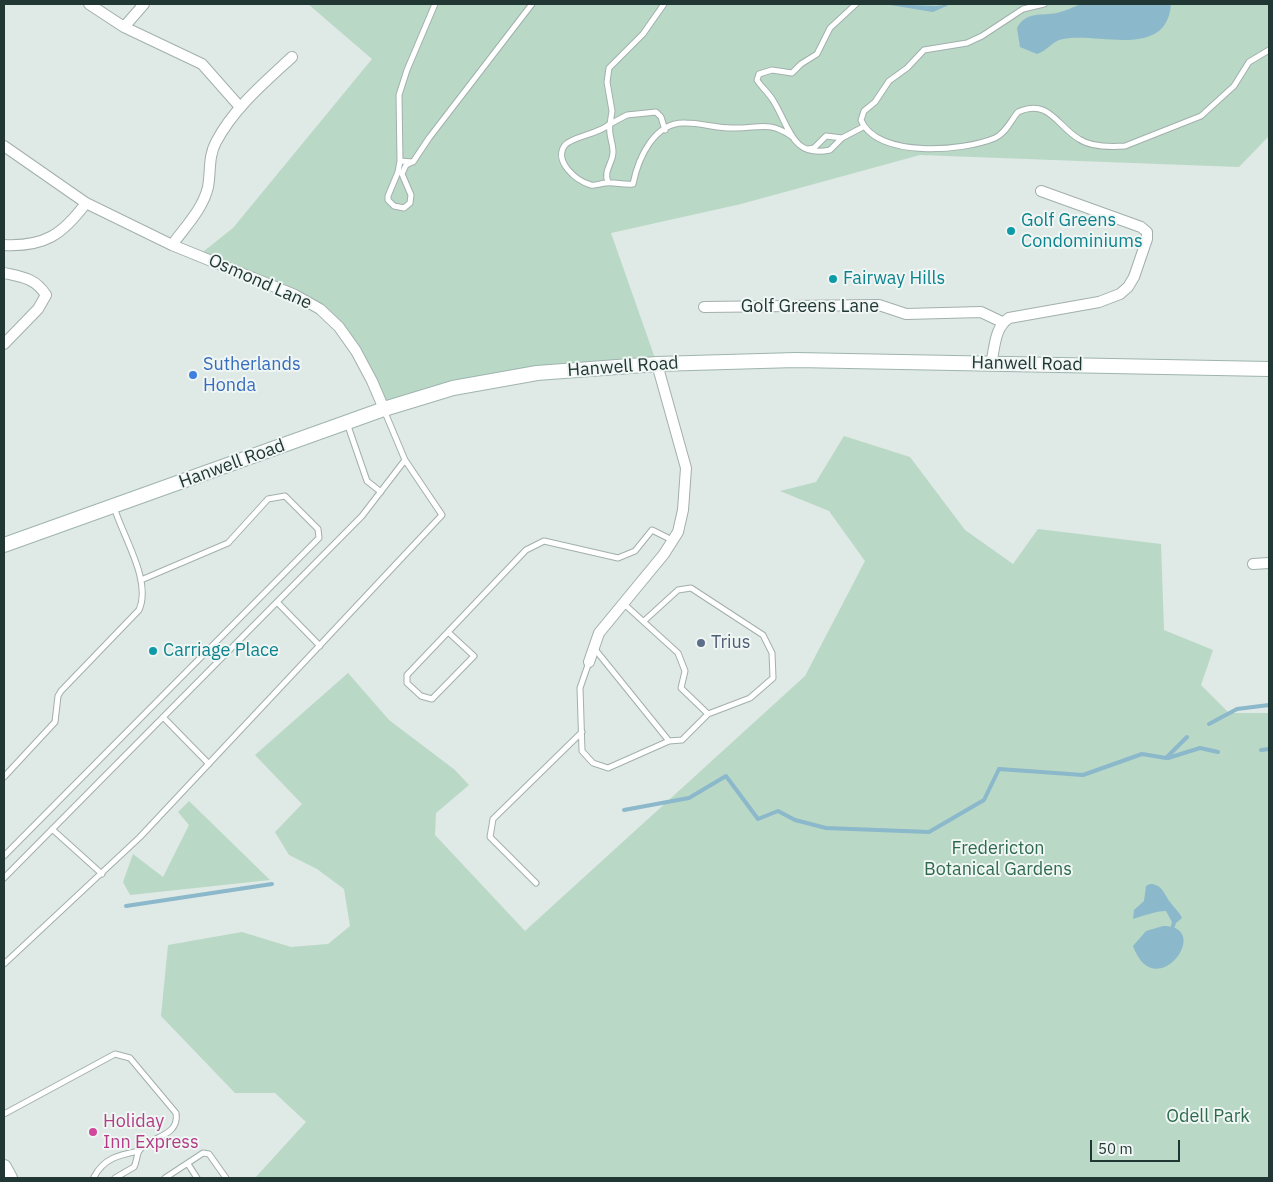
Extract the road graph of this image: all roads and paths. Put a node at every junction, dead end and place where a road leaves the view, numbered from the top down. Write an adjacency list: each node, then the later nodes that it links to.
1 (89, 4): 8 (street)
2 (144, 4): 8 (street)
3 (435, 4): 21 (lane)
4 (532, 4): 22 (lane)
5 (664, 4): 11 (lane)
6 (856, 4): 17 (lane)
7 (1044, 4): 15 (lane)
8 (124, 26): 12 (street)
9 (1269, 50): 15 (lane)
10 (292, 57): 12 (street)
11 (612, 104): 13 (lane); 14 (lane)
12 (240, 107): 27 (street)
13 (627, 115): 14 (lane); 16 (lane)
14 (610, 124): 23 (lane); 23 (lane)
15 (863, 126): 18 (lane)
16 (665, 130): 17 (lane); 23 (lane)
17 (791, 136): 20 (lane)
18 (842, 138): 20 (lane); 20 (lane)
19 (4, 146): 25 (street, Osmond Lane)
20 (806, 150)
21 (400, 162): 22 (lane); 22 (lane)
22 (410, 163)
23 (608, 182)
24 (1041, 191): 30 (street)
25 (86, 203): 26 (street); 27 (street, Osmond Lane)
26 (4, 245)
27 (172, 245): 35 (street, Osmond Lane)
28 (4, 273): 31 (street)
29 (704, 307): 30 (street, Golf Greens Lane)
30 (1002, 322): 33 (street)
31 (4, 344)
32 (657, 364): 33 (main road, Hanwell Road); 35 (main road, Hanwell Road); 40 (street)
33 (992, 364): 34 (main road, Hanwell Road)
34 (1269, 369)
35 (384, 410): 36 (main road, Hanwell Road); 37 (lane)
36 (347, 423): 38 (lane); 39 (main road, Hanwell Road)
37 (405, 460): 38 (lane); 49 (lane)
38 (381, 492): 45 (lane)
39 (114, 507): 41 (main road, Hanwell Road); 44 (lane)
40 (672, 540): 46 (street); 48 (lane)
41 (4, 545)
42 (1269, 563): 43 (street)
43 (1253, 564)
44 (141, 580): 57 (lane); 59 (lane)
45 (277, 602): 49 (lane); 53 (lane)
46 (623, 603): 47 (lane); 50 (street)
47 (644, 622): 52 (lane); 52 (lane)
48 (448, 632): 48 (lane)
49 (320, 646): 56 (lane)
50 (593, 648): 51 (street); 55 (lane)
51 (589, 662): 54 (lane)
52 (708, 714): 55 (lane)
53 (163, 717): 56 (lane); 58 (lane)
54 (582, 732): 55 (lane); 62 (lane)
55 (669, 741)
56 (209, 764): 60 (lane)
57 (4, 778)
58 (52, 830): 60 (lane); 61 (lane)
59 (4, 856)
60 (102, 874): 63 (lane)
61 (4, 878)
62 (536, 883)
63 (4, 964)
64 (4, 1114): 65 (lane)
65 (139, 1151): 67 (lane); 68 (lane)
66 (188, 1164): 69 (lane); 70 (lane); 71 (lane)
67 (95, 1178)
68 (115, 1178)
69 (166, 1178)
70 (198, 1178)
71 (226, 1178)

